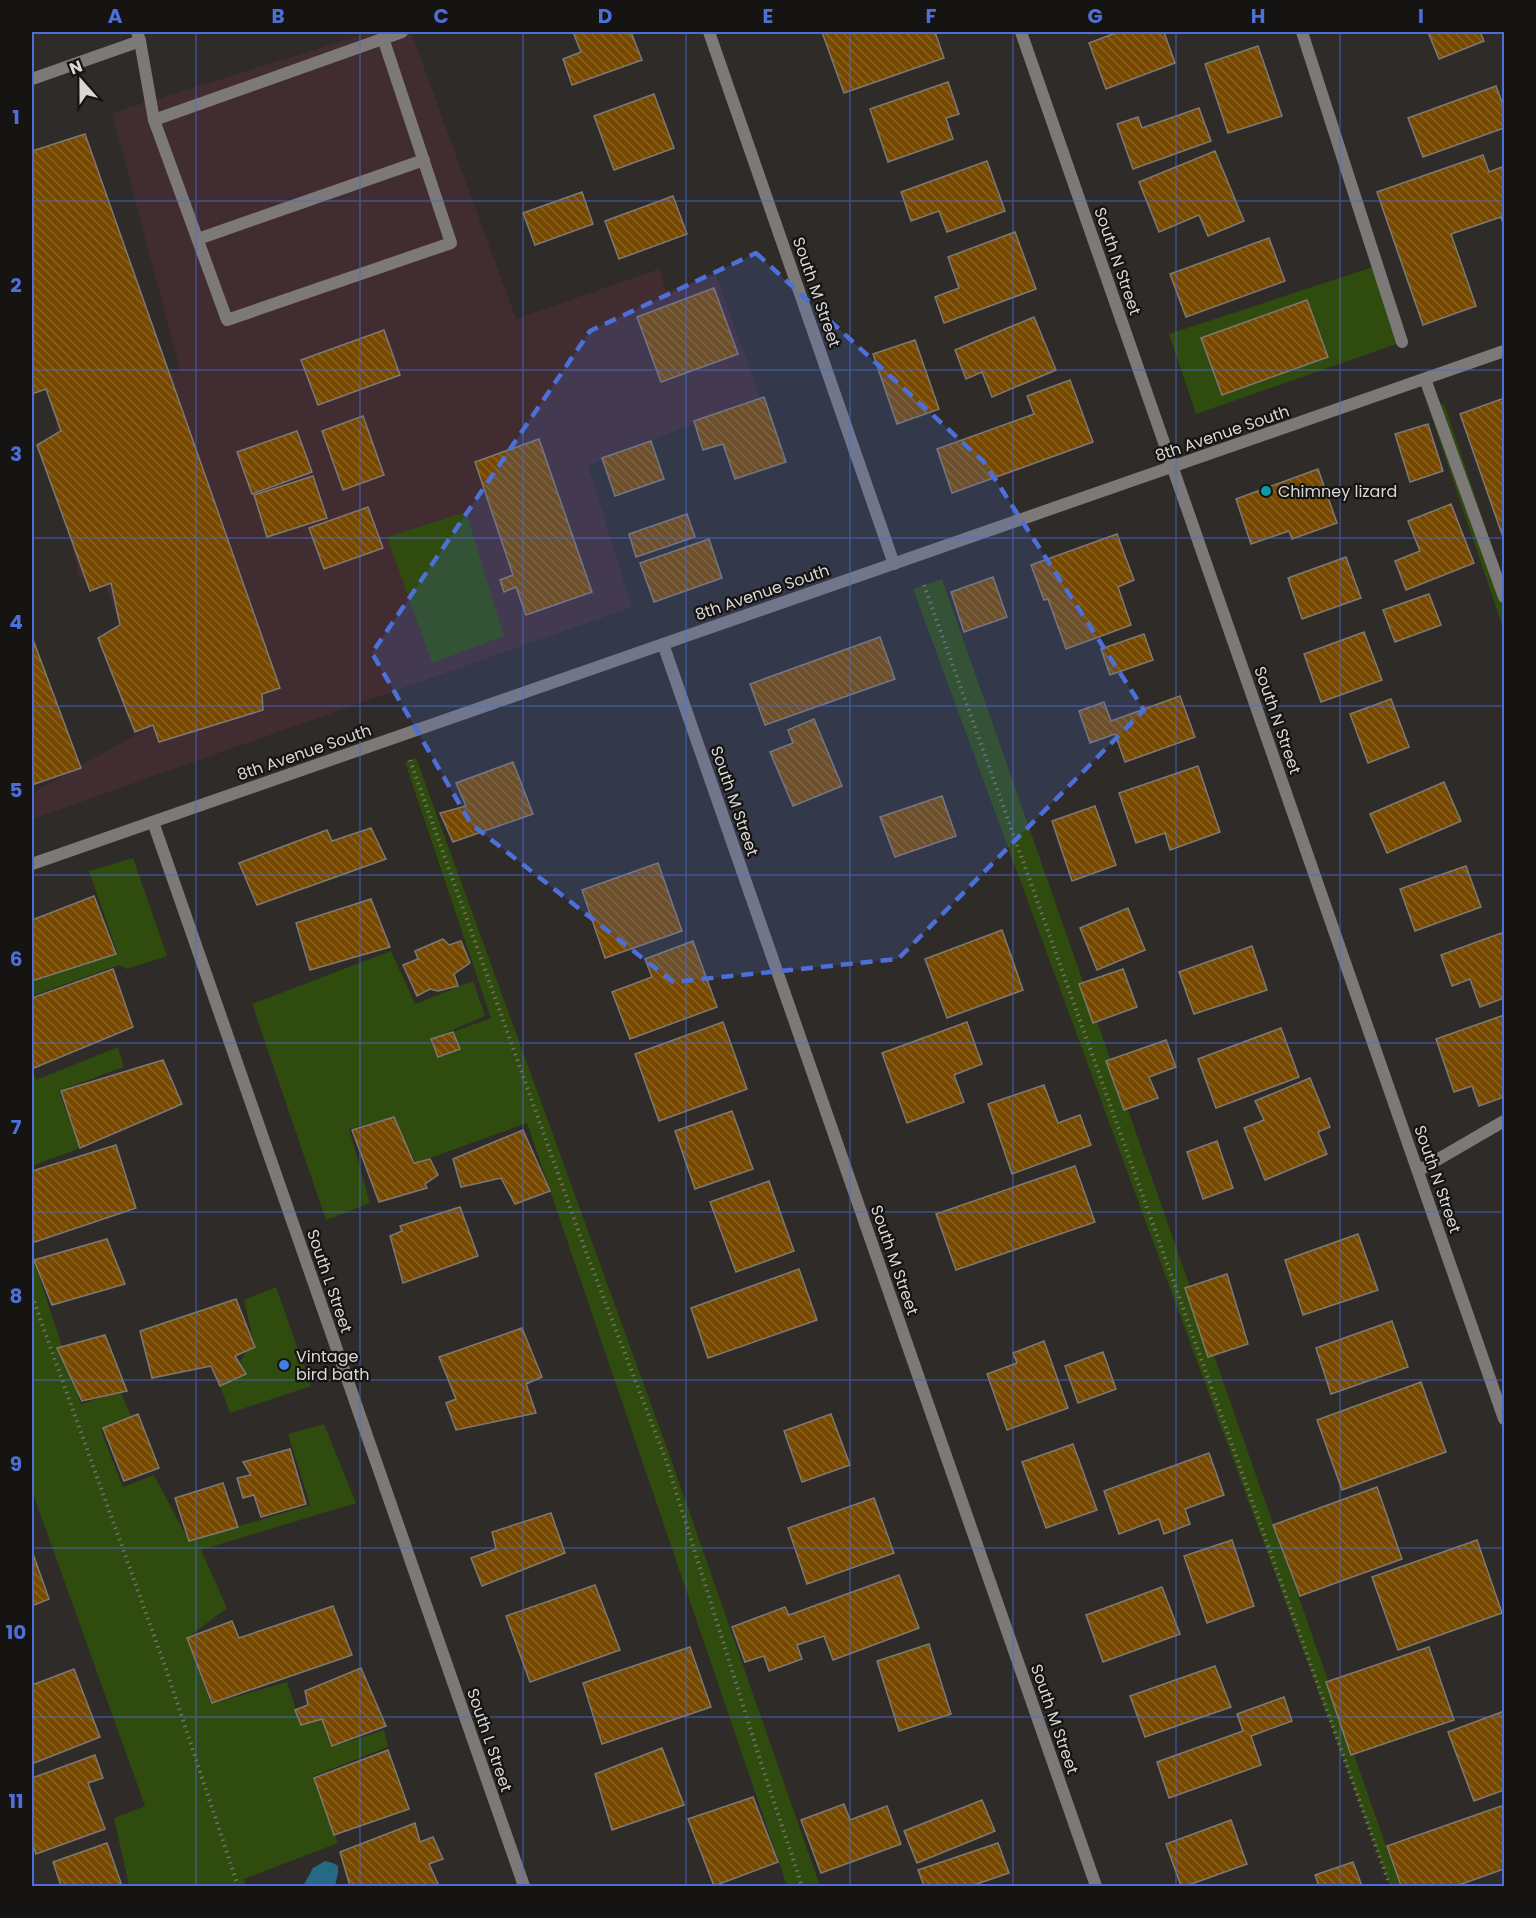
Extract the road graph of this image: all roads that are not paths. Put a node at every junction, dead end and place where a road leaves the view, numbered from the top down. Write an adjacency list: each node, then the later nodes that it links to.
1 (402, 32): 6 (street)
2 (709, 32): 15 (street, South M Street)
3 (1021, 32): 14 (street, South N Street)
4 (1302, 32): 11 (street)
5 (138, 36): 7 (street); 8 (street)
6 (383, 38): 8 (street); 9 (street)
7 (32, 80)
8 (154, 120): 10 (street)
9 (424, 160): 10 (street); 10 (street)
10 (198, 239)
11 (1402, 342)
12 (1504, 351): 13 (street, 8th Avenue South)
13 (1425, 379): 14 (street, 8th Avenue South); 16 (street)
14 (1173, 467): 15 (street, 8th Avenue South); 21 (street, South N Street)
15 (894, 564): 17 (street, 8th Avenue South)
16 (1504, 597)
17 (663, 644): 18 (street, 8th Avenue South); 24 (street, South M Street)
18 (153, 822): 19 (street, 8th Avenue South); 23 (street, South L Street)
19 (32, 864)
20 (1504, 1121): 21 (street)
21 (1418, 1171): 22 (street, South N Street)
22 (1504, 1419)
23 (524, 1887)
24 (1096, 1887)

